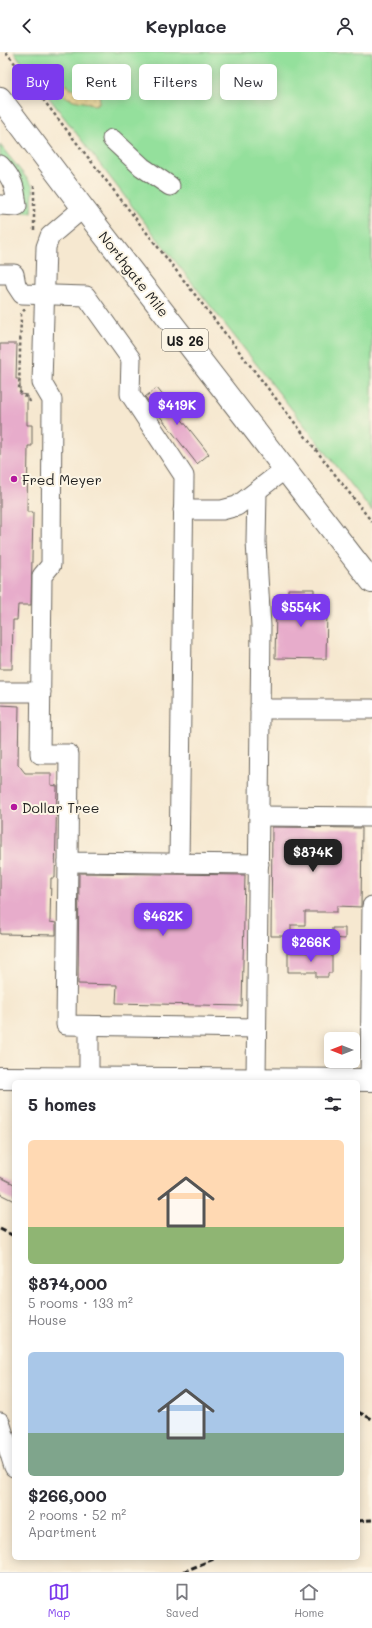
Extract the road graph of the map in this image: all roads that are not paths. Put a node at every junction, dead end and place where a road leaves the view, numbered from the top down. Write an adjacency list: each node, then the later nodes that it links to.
1 (1, 101): 6 (main road, Northgate Mile / US 26)
2 (112, 139): 4 (lane)
3 (0, 165): 5 (lane)
4 (170, 186)
5 (0, 205)
6 (83, 208): 8 (lane); 9 (main road, Northgate Mile / US 26)
7 (0, 274): 8 (lane)
8 (43, 295): 11 (lane); 14 (lane)
9 (285, 469): 10 (lane); 12 (main road, Northgate Mile / US 26)
10 (257, 491): 11 (lane); 15 (lane)
11 (183, 510): 20 (lane)
12 (372, 582)
13 (0, 692): 14 (lane)
14 (41, 692): 19 (lane)
15 (260, 708): 16 (lane); 17 (lane)
16 (372, 709)
17 (259, 816): 18 (lane); 21 (lane)
18 (372, 817)
19 (68, 862): 20 (lane); 23 (lane)
20 (179, 863): 21 (lane)
21 (259, 864): 24 (lane)
22 (372, 906): 28 (lane)
23 (89, 1026): 24 (lane); 26 (lane)
24 (256, 1028): 27 (lane)
25 (0, 1078): 26 (main road)
26 (89, 1078): 27 (main road)
27 (256, 1079): 28 (main road)
28 (371, 1080)
29 (0, 1422): 30 (lane)
30 (12, 1461)
31 (12, 1468): 32 (lane)
32 (0, 1469)

